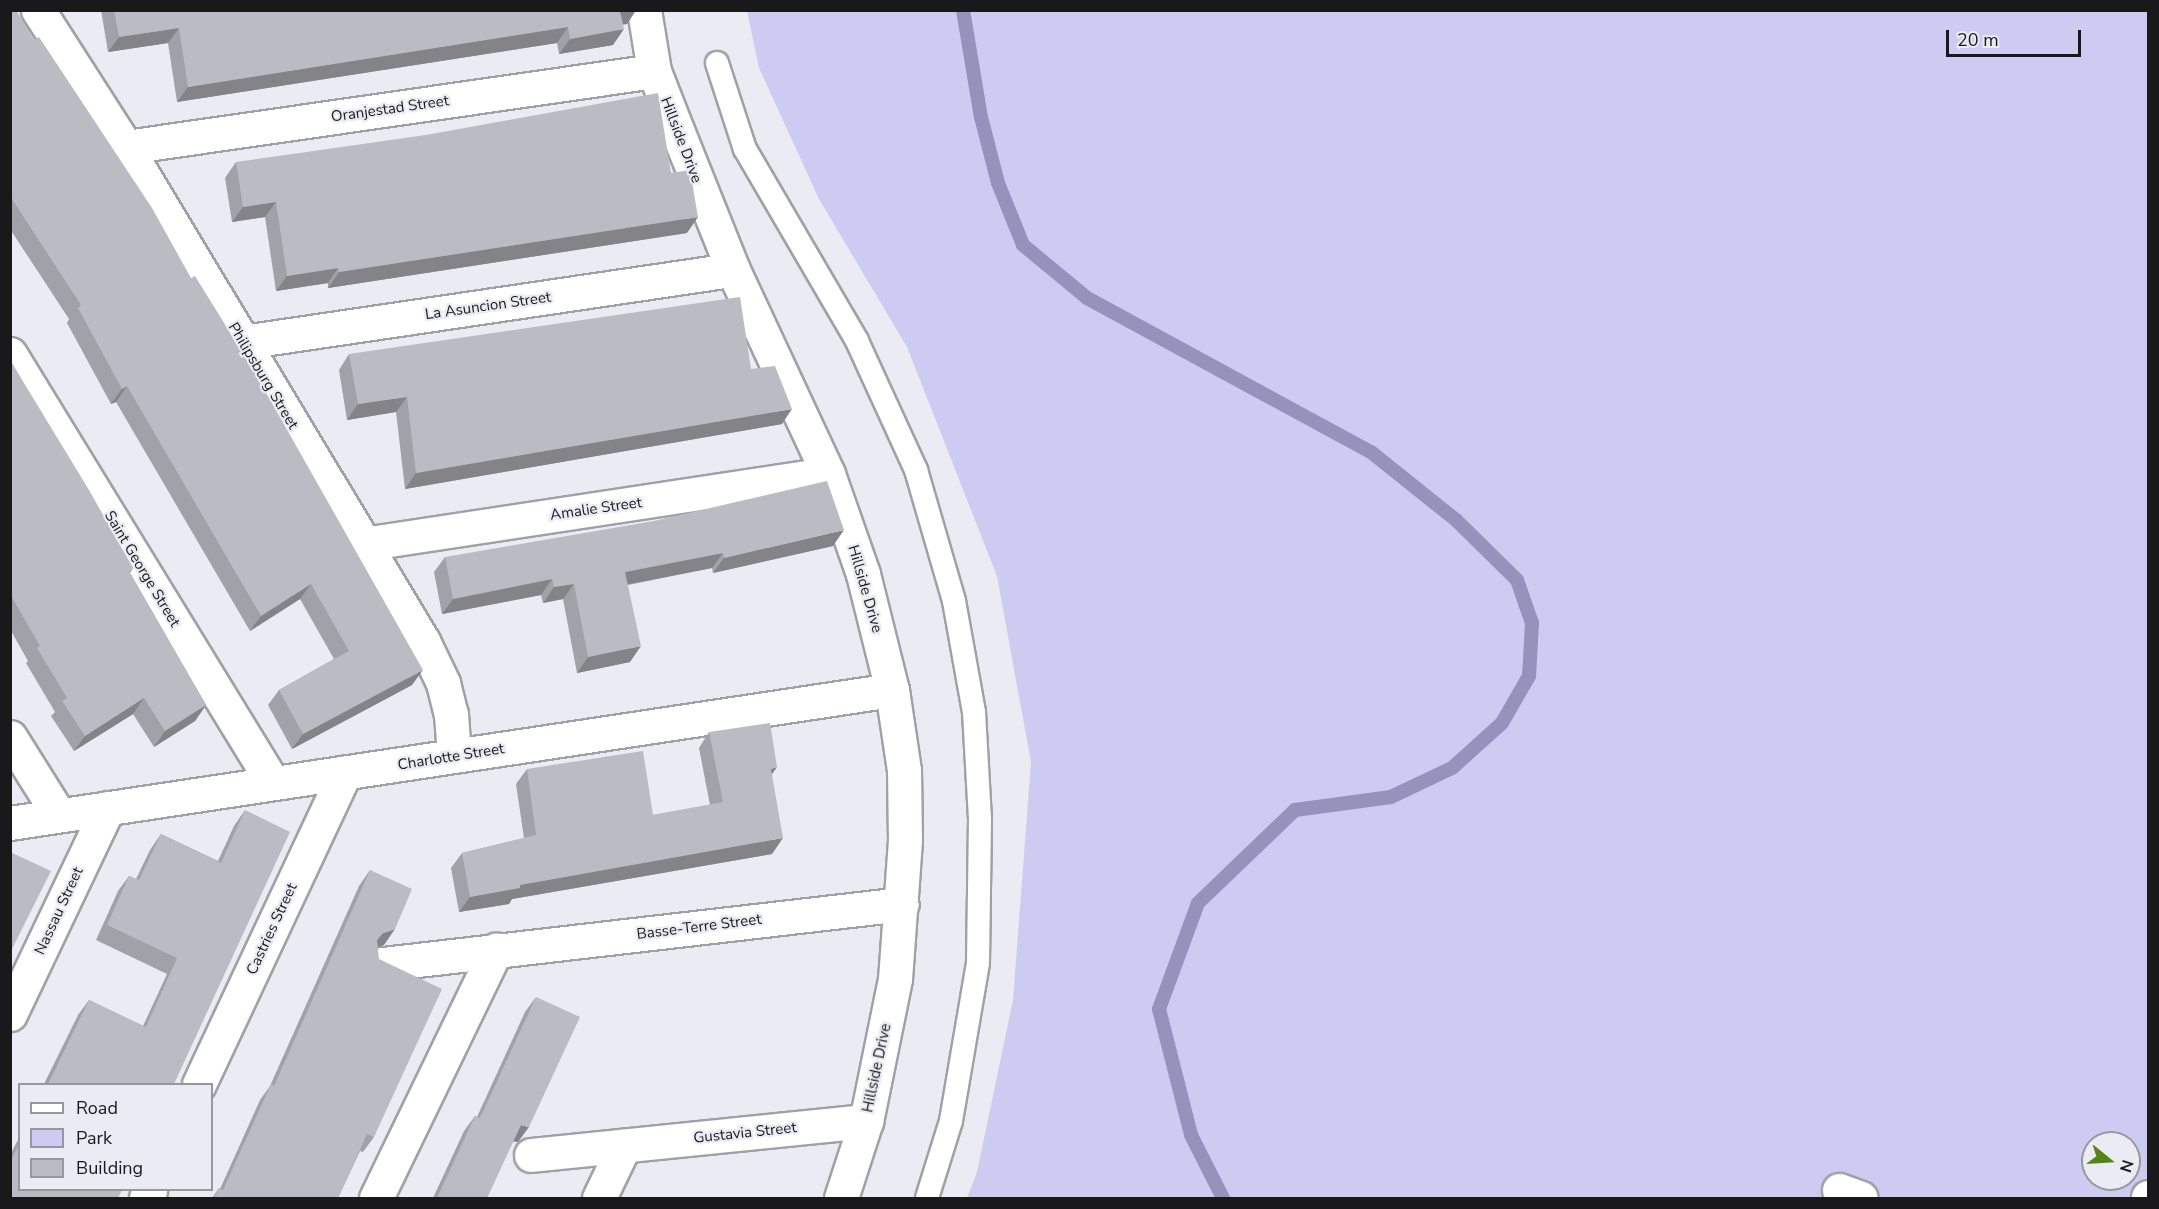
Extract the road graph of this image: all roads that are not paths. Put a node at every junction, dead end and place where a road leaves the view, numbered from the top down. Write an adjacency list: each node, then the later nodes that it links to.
1 (38, 10): 5 (street, Philipsburg Street)
2 (644, 10): 4 (street, Hillside Drive)
3 (717, 63): 30 (lane)
4 (654, 71): 5 (street, Oranjestad Street); 6 (street, Hillside Drive)
5 (126, 147): 7 (street, Philipsburg Street)
6 (734, 270): 7 (street, La Asuncion Street); 9 (street, Hillside Drive)
7 (243, 342): 10 (street, Philipsburg Street)
8 (10, 354): 15 (street, Saint George Street)
9 (828, 474): 10 (street, Amalie Street); 11 (street, Hillside Drive)
10 (363, 544): 13 (street, Philipsburg Street)
11 (892, 690): 13 (street, Charlotte Street); 19 (street, Hillside Drive)
12 (10, 737): 17 (street)
13 (454, 756): 14 (street, Charlotte Street)
14 (345, 772): 15 (street, Charlotte Street); 23 (street, Castries Street)
15 (273, 783): 16 (street, Charlotte Street)
16 (108, 808): 17 (street, Charlotte Street); 22 (street, Nassau Street)
17 (59, 815): 18 (street, Charlotte Street)
18 (10, 823)
19 (902, 904): 20 (street, Basse-Terre Street); 24 (street, Hillside Drive)
20 (496, 950): 21 (street, Basse-Terre Street); 27 (street)
21 (383, 964)
22 (10, 1014)
23 (199, 1083)
24 (866, 1121): 25 (street, Gustavia Street); 29 (street, Hillside Drive)
25 (624, 1146): 26 (street, Gustavia Street); 28 (street)
26 (531, 1155)
27 (376, 1198)
28 (599, 1198)
29 (841, 1198)
30 (927, 1198)

